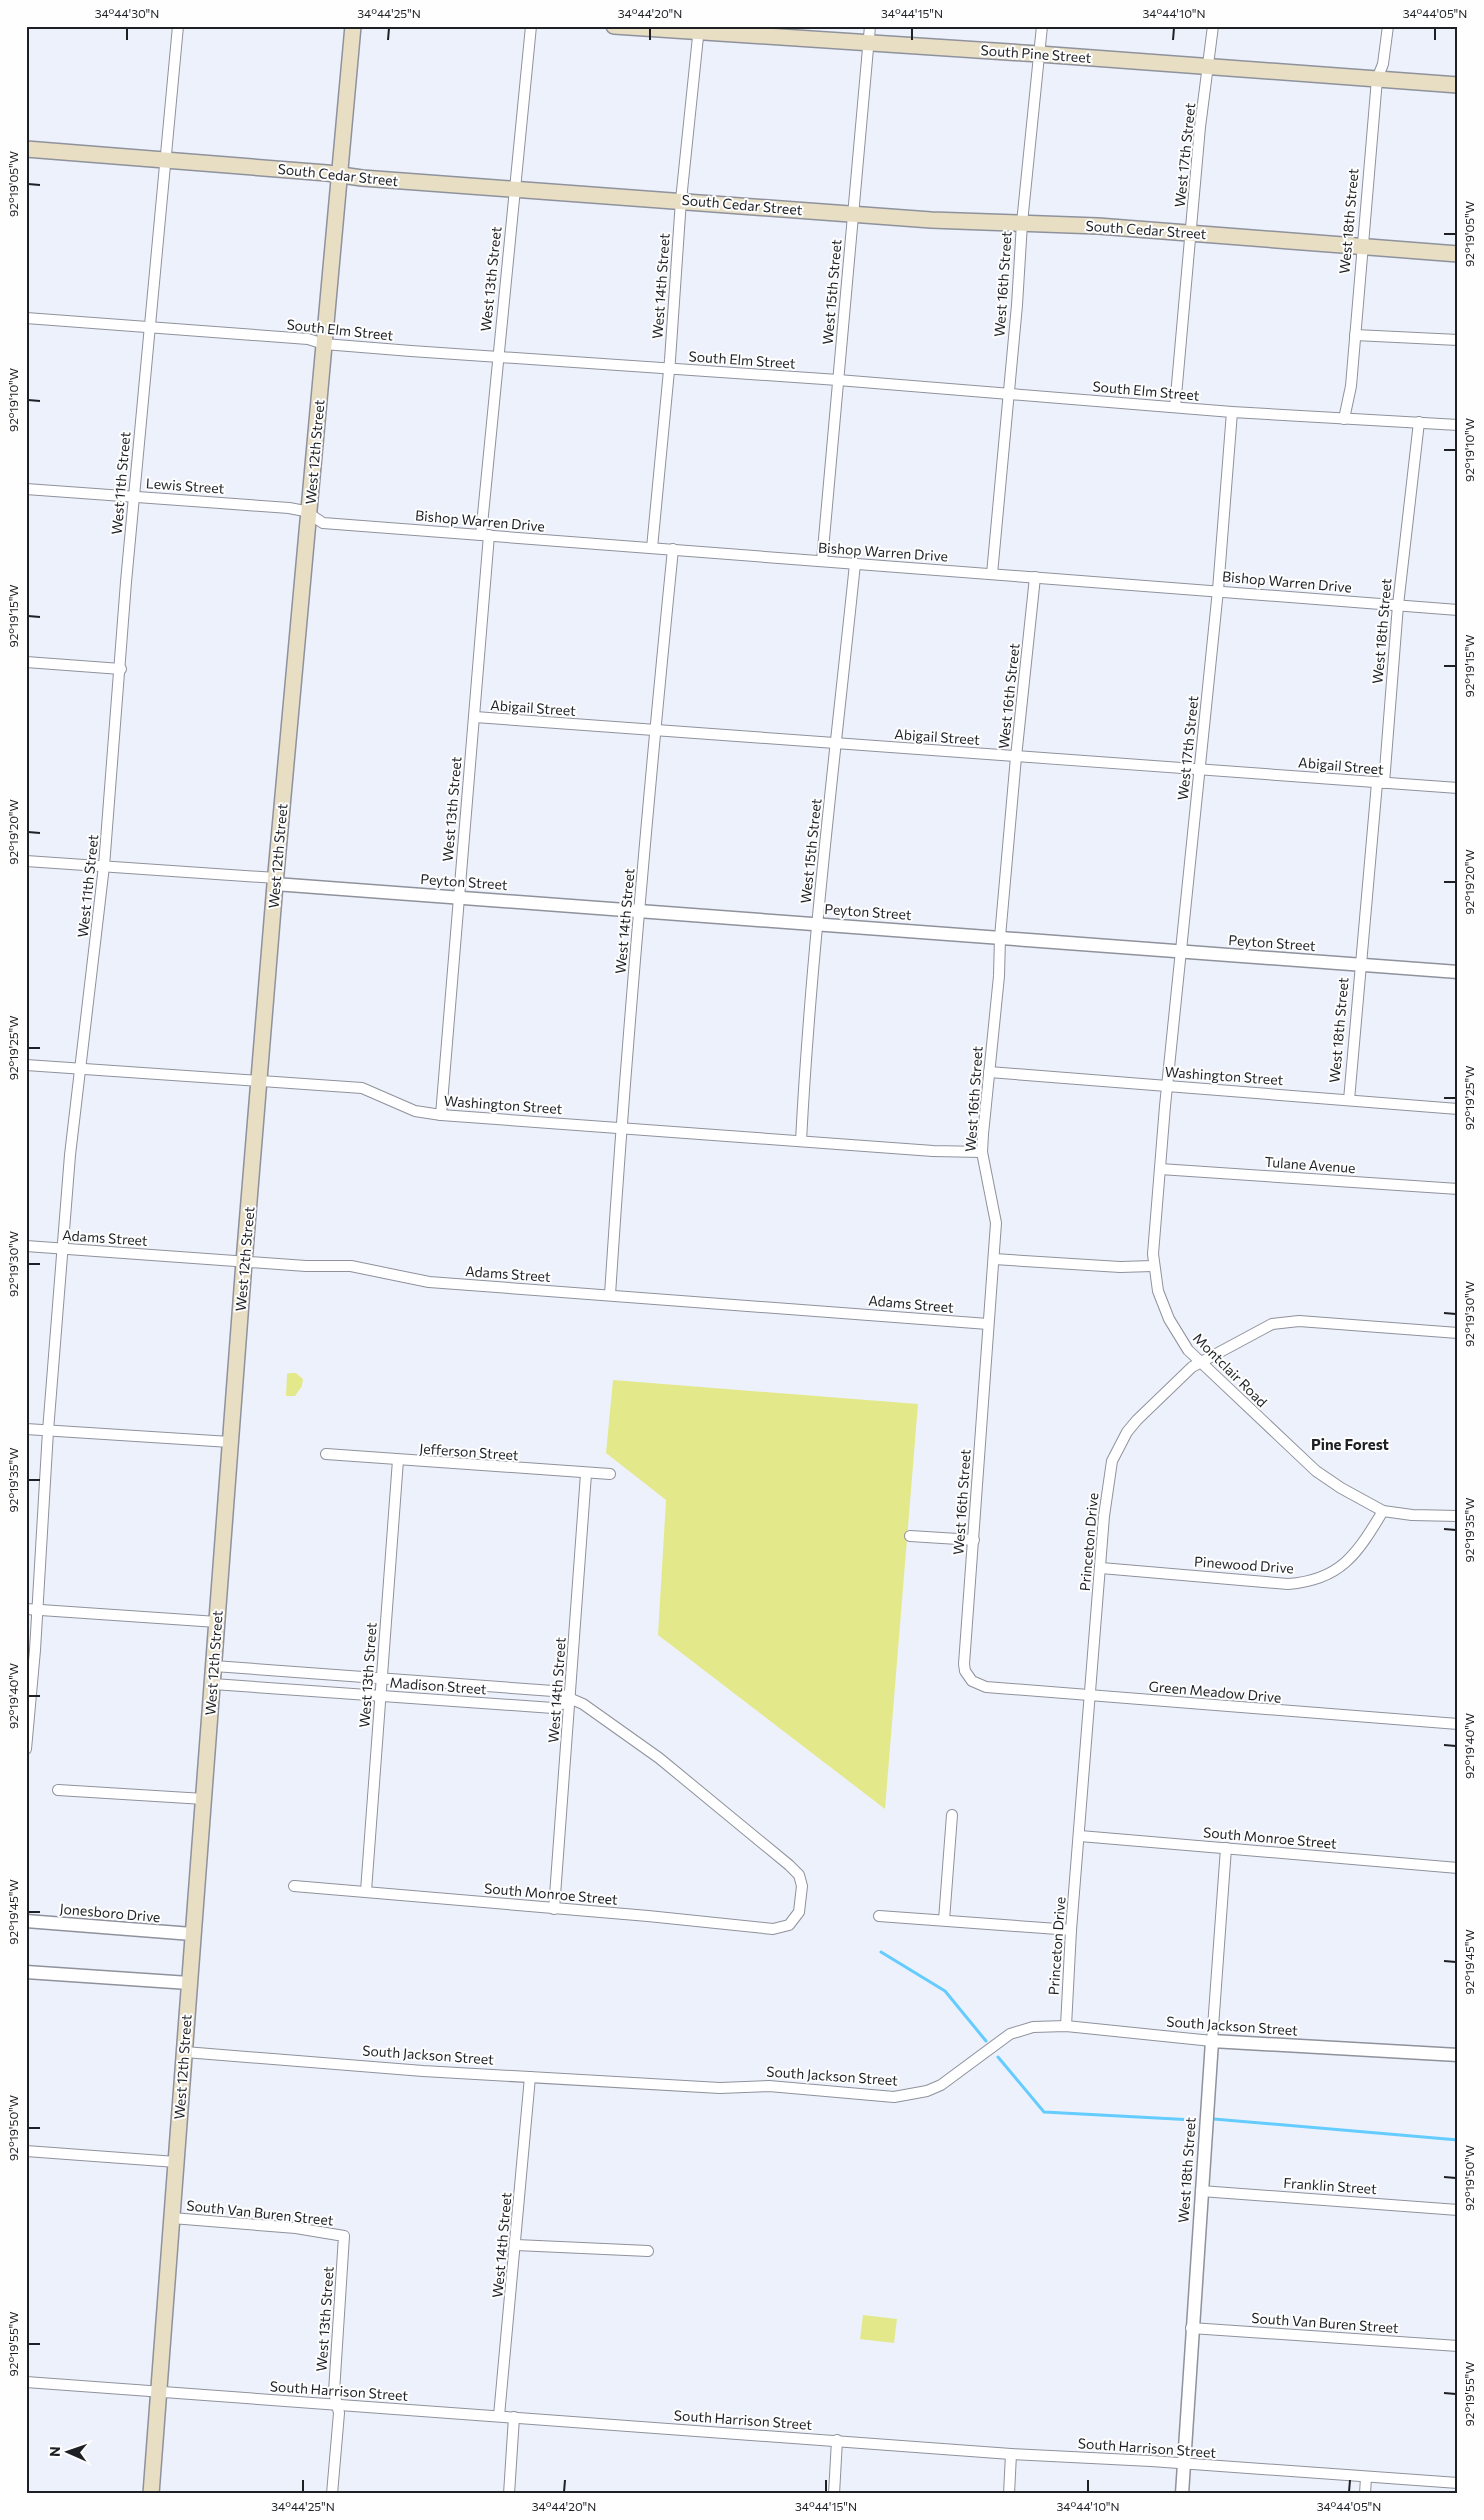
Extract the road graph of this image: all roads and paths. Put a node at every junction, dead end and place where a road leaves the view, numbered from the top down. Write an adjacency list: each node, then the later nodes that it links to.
1 (178, 26): 16 (street, West 11th Street)
2 (354, 26): 17 (main road, West 12th Street)
3 (531, 26): 18 (street, West 13th Street)
4 (614, 26): 9 (main road, South Pine Street)
5 (870, 26): 10 (street, West 15th Street)
6 (1042, 26): 11 (street, West 16th Street)
7 (1213, 26): 12 (street, West 17th Street)
8 (1388, 26): 13 (street, West 18th Street)
9 (699, 30): 10 (main road, South Pine Street); 19 (street, West 14th Street)
10 (869, 43): 11 (main road, South Pine Street); 20 (street, West 15th Street)
11 (1039, 54): 12 (main road, South Pine Street); 21 (street, West 16th Street)
12 (1210, 66): 13 (main road, South Pine Street); 22 (street, West 17th Street)
13 (1377, 79): 14 (main road, South Pine Street); 23 (street, West 18th Street)
14 (1458, 85)
15 (26, 149): 16 (main road, South Cedar Street)
16 (165, 160): 17 (main road, South Cedar Street); 26 (street, West 11th Street)
17 (340, 174): 18 (main road, South Cedar Street); 29 (main road, West 12th Street)
18 (514, 188): 19 (main road, South Cedar Street); 30 (street, West 13th Street)
19 (681, 200): 20 (main road, South Cedar Street); 31 (street, West 14th Street)
20 (854, 214): 21 (main road, South Cedar Street); 32 (street, West 15th Street)
21 (1022, 223): 22 (main road, South Cedar Street); 33 (street, West 16th Street)
22 (1191, 233): 23 (main road, South Cedar Street); 34 (street, West 17th Street)
23 (1362, 247): 24 (main road, South Cedar Street); 27 (street, West 18th Street)
24 (1458, 254)
25 (26, 318): 26 (street, South Elm Street)
26 (150, 327): 29 (street, South Elm Street); 40 (street, West 11th Street)
27 (1355, 335): 28 (street); 36 (street, West 18th Street)
28 (1458, 340)
29 (324, 344): 30 (street, South Elm Street); 41 (main road, West 12th Street)
30 (498, 357): 31 (street, South Elm Street); 42 (street, West 13th Street)
31 (669, 369): 32 (street, South Elm Street); 43 (street, West 14th Street)
32 (838, 380): 33 (street, South Elm Street); 45 (street, West 15th Street)
33 (1008, 394): 34 (street, South Elm Street); 47 (street, West 16th Street)
34 (1175, 407): 35 (street, South Elm Street)
35 (1232, 412): 36 (street, South Elm Street); 49 (street, West 17th Street)
36 (1344, 419): 37 (street, South Elm Street)
37 (1419, 422): 38 (street, South Elm Street); 50 (street, West 18th Street)
38 (1458, 425)
39 (26, 489): 40 (street, Lewis Street)
40 (134, 496): 41 (street, Lewis Street); 53 (street, West 11th Street)
41 (310, 515): 42 (street, Bishop Warren Drive); 63 (main road, West 12th Street)
42 (485, 535): 43 (street, Bishop Warren Drive); 54 (street, West 13th Street)
43 (652, 548): 44 (street, Bishop Warren Drive)
44 (673, 549): 45 (street, Bishop Warren Drive); 55 (street, West 14th Street)
45 (822, 561): 46 (street, Bishop Warren Drive)
46 (855, 564): 47 (street, Bishop Warren Drive); 56 (street, West 15th Street)
47 (992, 574): 48 (street, Bishop Warren Drive)
48 (1035, 577): 49 (street, Bishop Warren Drive); 57 (street, West 16th Street)
49 (1218, 590): 50 (street, Bishop Warren Drive); 58 (street, West 17th Street)
50 (1398, 605): 51 (street, Bishop Warren Drive); 59 (street, West 18th Street)
51 (1458, 610)
52 (26, 662): 53 (street)
53 (121, 669): 62 (street, West 11th Street)
54 (475, 717): 55 (street, Abigail Street); 64 (street, West 13th Street)
55 (655, 729): 56 (street, Abigail Street); 65 (street, West 14th Street)
56 (836, 743): 57 (street, Abigail Street); 66 (street, West 15th Street)
57 (1016, 757): 58 (street, Abigail Street); 67 (street, West 16th Street)
58 (1199, 770): 59 (street, Abigail Street); 68 (street, West 17th Street)
59 (1381, 783): 60 (street, Abigail Street); 69 (street, West 18th Street)
60 (1458, 788)
61 (26, 861): 62 (street, Peyton Street)
62 (104, 866): 63 (street, Peyton Street); 72 (street, West 11th Street)
63 (276, 881): 64 (street, Peyton Street); 74 (main road, West 12th Street)
64 (458, 896): 65 (street, Peyton Street); 78 (street, West 13th Street)
65 (639, 910): 66 (street, Peyton Street); 79 (street, West 14th Street)
66 (818, 923): 67 (street, Peyton Street); 80 (street, West 15th Street)
67 (1000, 937): 68 (street, Peyton Street); 73 (street, West 16th Street)
68 (1181, 951): 69 (street, Peyton Street); 75 (street, West 17th Street)
69 (1360, 965): 70 (street, Peyton Street); 76 (street, West 18th Street)
70 (1458, 972)
71 (26, 1065): 72 (street, Washington Street)
72 (82, 1070): 74 (street, Washington Street); 85 (street, West 11th Street)
73 (989, 1072): 75 (street, Washington Street); 81 (street, West 16th Street)
74 (259, 1081): 78 (street, Washington Street); 87 (main road, West 12th Street)
75 (1168, 1086): 76 (street, Washington Street); 82 (street, Montclair Road)
76 (1349, 1100): 77 (street, Washington Street)
77 (1458, 1108)
78 (440, 1114): 79 (street, Washington Street)
79 (620, 1128): 80 (street, Washington Street); 89 (street, West 14th Street)
80 (800, 1141): 81 (street, Washington Street)
81 (982, 1152): 86 (street, West 16th Street)
82 (1160, 1169): 83 (street, Tulane Avenue); 88 (street, Montclair Road)
83 (1458, 1189)
84 (26, 1246): 85 (street, Adams Street)
85 (62, 1248): 87 (street, Adams Street); 94 (street, West 11th Street)
86 (994, 1259): 88 (street); 90 (street, West 16th Street)
87 (244, 1262): 89 (street, Adams Street); 95 (main road, West 12th Street)
88 (1153, 1266): 92 (street, Montclair Road)
89 (610, 1295): 90 (street, Adams Street)
90 (988, 1324): 103 (street, West 16th Street)
91 (1458, 1333): 92 (street, Princeton Drive)
92 (1201, 1362): 100 (street, Montclair Road); 104 (street, Princeton Drive)
93 (26, 1429): 94 (street)
94 (48, 1431): 95 (street); 105 (street, West 11th Street)
95 (230, 1442): 106 (main road, West 12th Street)
96 (326, 1454): 97 (street, Jefferson Street)
97 (398, 1460): 98 (street, Jefferson Street); 108 (street, West 13th Street)
98 (586, 1474): 99 (street, Jefferson Street); 113 (street, West 14th Street)
99 (610, 1474)
100 (1383, 1511): 101 (street, Montclair Road); 104 (street, Pinewood Drive)
101 (1458, 1516)
102 (910, 1536): 103 (street)
103 (974, 1540): 109 (street, West 16th Street)
104 (1101, 1568): 112 (street, Princeton Drive)
105 (32, 1610): 106 (street); 115 (street, West 11th Street)
106 (217, 1622): 107 (main road, West 12th Street)
107 (214, 1666): 108 (street, Madison Street); 110 (main road, West 12th Street)
108 (382, 1678): 111 (street, West 13th Street); 113 (street, Madison Street)
109 (972, 1681): 112 (street, Green Meadow Drive)
110 (213, 1684): 111 (street, Madison Street); 117 (main road, West 12th Street)
111 (380, 1696): 113 (street, Madison Street); 123 (street, West 13th Street)
112 (1090, 1696): 114 (street, Green Meadow Drive); 119 (street, Princeton Drive)
113 (570, 1700): 124 (street, West 14th Street); 125 (street, Madison Street)
114 (1458, 1724)
115 (26, 1749)
116 (58, 1790): 117 (street)
117 (204, 1799): 130 (main road, West 12th Street)
118 (952, 1815): 127 (street)
119 (1080, 1836): 120 (street, South Monroe Street); 129 (street, Princeton Drive)
120 (1226, 1848): 121 (street, South Monroe Street); 134 (street, West 18th Street)
121 (1458, 1868)
122 (294, 1886): 123 (street, South Monroe Street)
123 (366, 1892): 124 (street, South Monroe Street)
124 (554, 1909): 125 (street, South Monroe Street)
125 (799, 1912)
126 (879, 1916): 127 (street)
127 (944, 1920): 129 (street)
128 (26, 1921): 130 (street, Jonesboro Drive)
129 (1071, 1930): 133 (street, Princeton Drive)
130 (192, 1934): 132 (main road, West 12th Street)
131 (26, 1972): 132 (street)
132 (189, 1983): 135 (main road, West 12th Street)
133 (1066, 2026): 134 (street, South Jackson Street); 137 (street, South Jackson Street)
134 (1212, 2041): 136 (street, South Jackson Street); 140 (street, West 18th Street)
135 (185, 2052): 137 (street, South Jackson Street); 139 (main road, West 12th Street)
136 (1458, 2055)
137 (530, 2077): 144 (street, West 14th Street)
138 (26, 2151): 139 (street)
139 (176, 2162): 142 (main road, West 12th Street)
140 (1201, 2191): 141 (street, Franklin Street); 146 (street, West 18th Street)
141 (1458, 2210)
142 (172, 2218): 143 (street, South Van Buren Street); 149 (main road, West 12th Street)
143 (344, 2236): 150 (street, West 13th Street)
144 (516, 2246): 145 (street); 151 (street, West 14th Street)
145 (648, 2251)
146 (1191, 2328): 147 (street, South Van Buren Street); 155 (street, West 18th Street)
147 (1458, 2346)
148 (26, 2382): 149 (street, South Harrison Street)
149 (159, 2390): 150 (street, South Harrison Street); 158 (main road, West 12th Street)
150 (337, 2405): 151 (street, South Harrison Street); 159 (street, West 13th Street)
151 (499, 2416): 152 (street, South Harrison Street)
152 (514, 2417): 153 (street, South Harrison Street); 160 (street)
153 (837, 2440): 154 (street, South Harrison Street); 161 (street)
154 (1011, 2454): 155 (street, South Harrison Street); 162 (street)
155 (1184, 2464): 156 (street, South Harrison Street); 163 (street, West 18th Street)
156 (1366, 2477): 157 (street, South Harrison Street); 164 (street)
157 (1458, 2483)
158 (151, 2494)
159 (332, 2494)
160 (509, 2494)
161 (834, 2494)
162 (1008, 2494)
163 (1182, 2494)
164 (1365, 2494)

